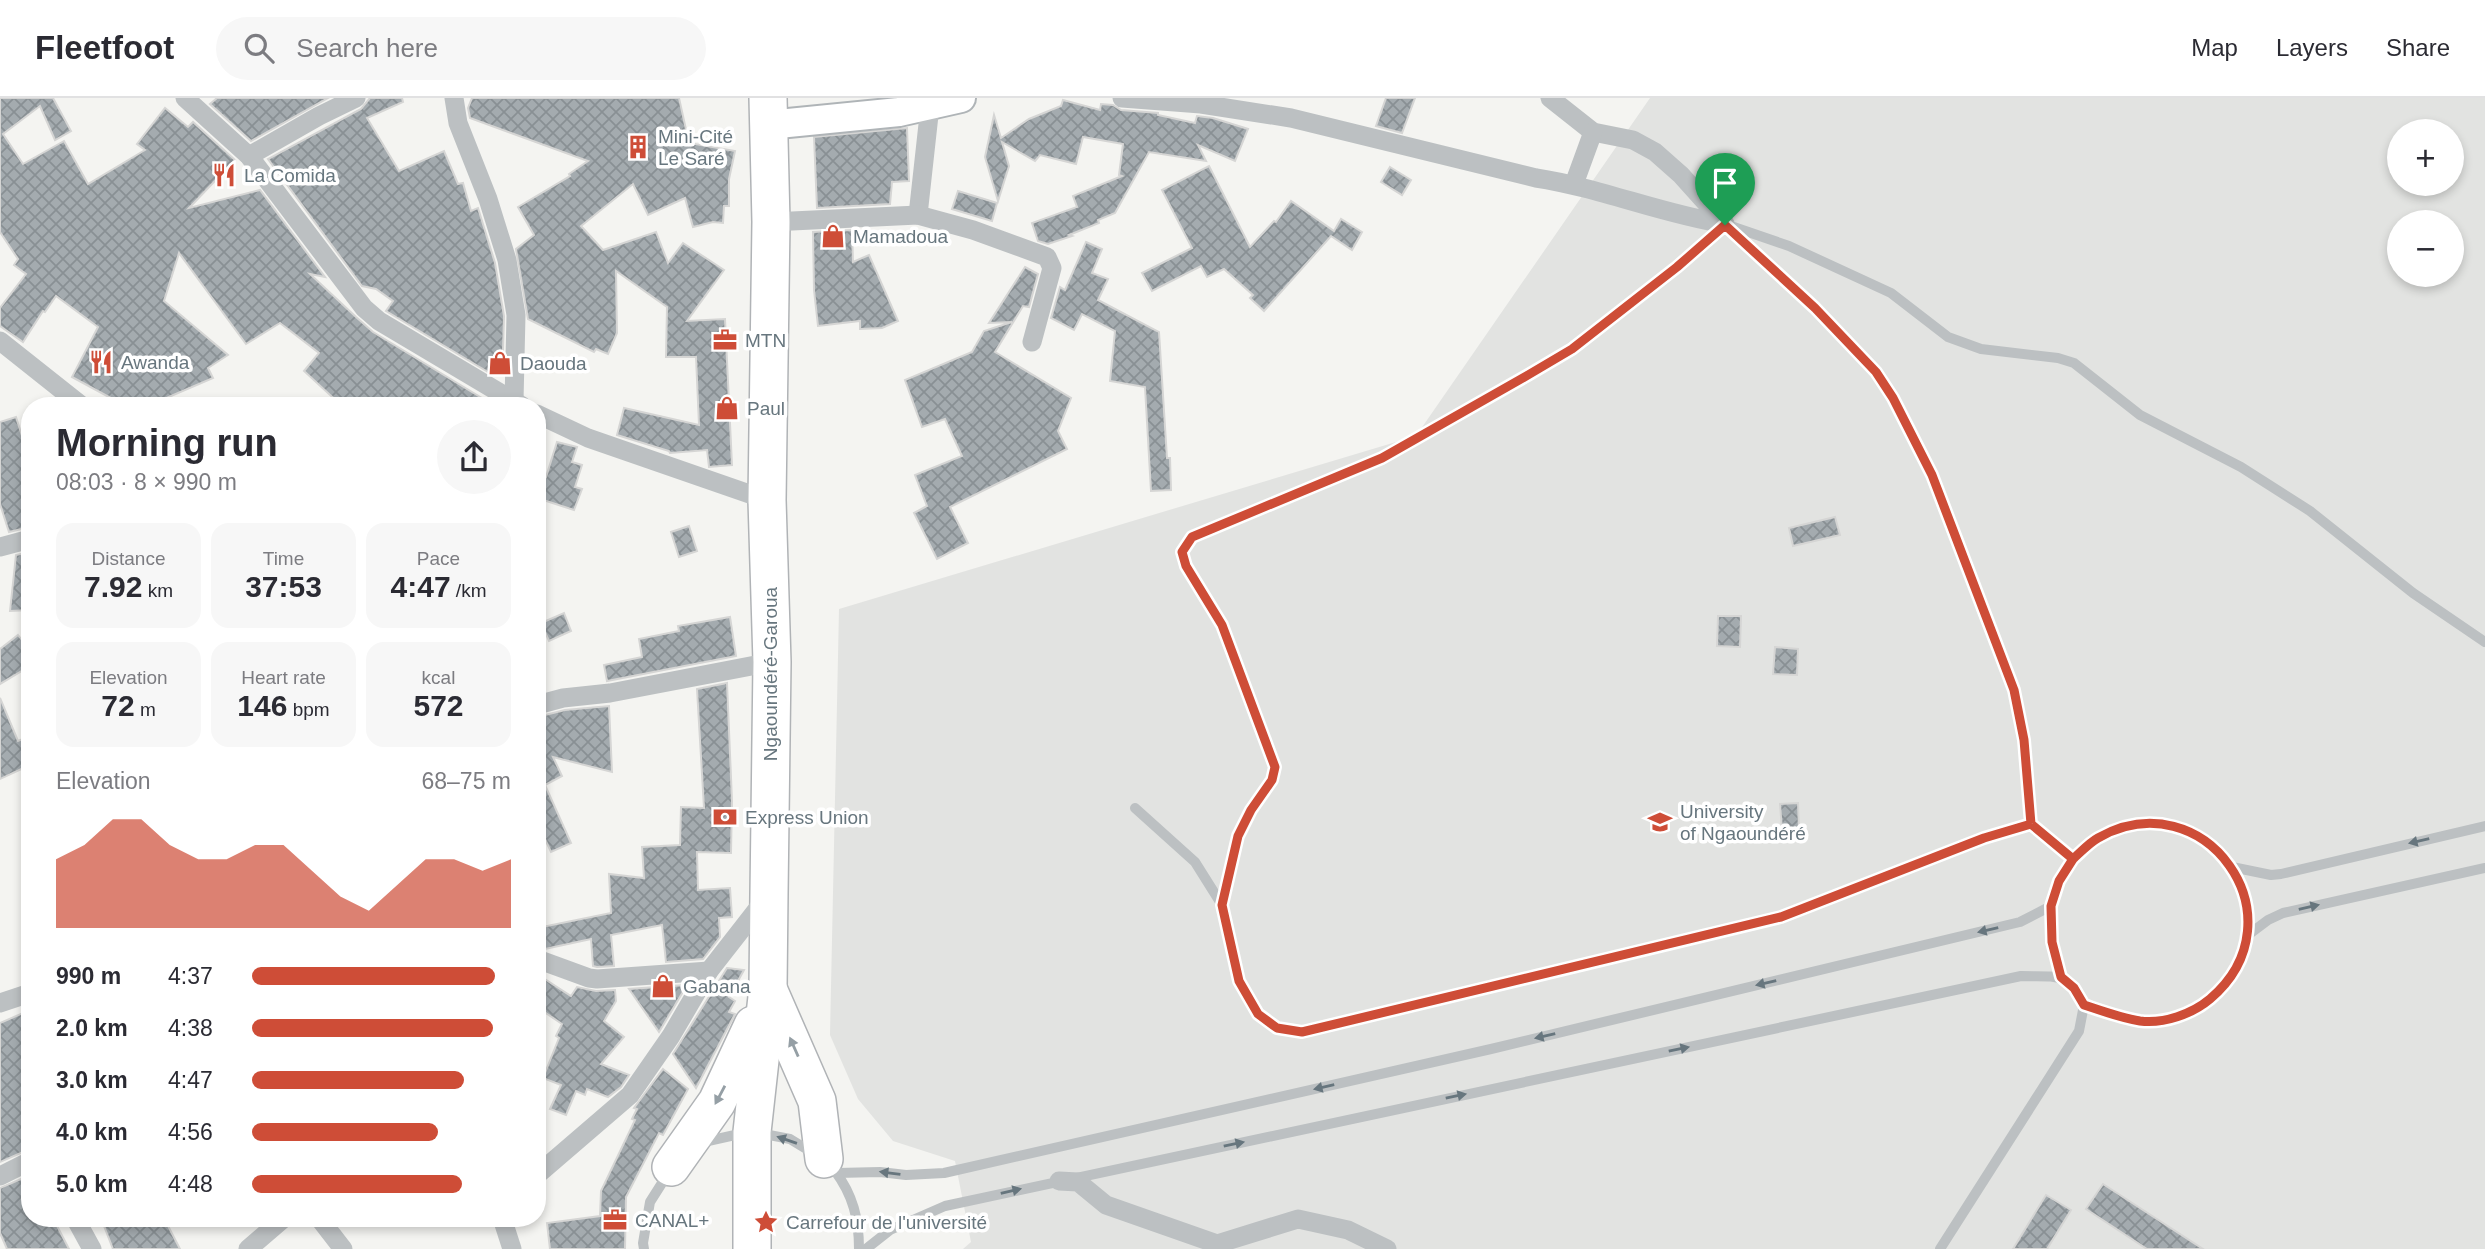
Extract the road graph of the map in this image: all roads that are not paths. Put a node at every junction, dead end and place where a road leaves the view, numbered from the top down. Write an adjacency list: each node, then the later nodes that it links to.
1 (185, 98): 10 (street)
2 (356, 98): 10 (street)
3 (454, 98): 19 (street)
4 (961, 98): 7 (street)
5 (1122, 98): 11 (street)
6 (1550, 98): 9 (street)
7 (930, 106): 8 (street); 12 (street)
8 (768, 111): 13 (highway, Ngaoundéré-Garoua)
9 (1593, 132): 11 (street); 14 (street)
10 (249, 156): 18 (street)
11 (1574, 184): 14 (street)
12 (918, 215): 13 (street); 16 (street)
13 (771, 222): 21 (highway, Ngaoundéré-Garoua)
14 (1725, 225): 24 (lane); 28 (lane); 34 (lane)
15 (0, 341): 17 (street)
16 (1032, 342)
17 (71, 397)
18 (506, 397)
19 (518, 397)
20 (546, 418): 21 (street)
21 (767, 500): 25 (highway, Ngaoundéré-Garoua)
22 (21, 541): 23 (street)
23 (0, 547)
24 (2485, 642)
25 (772, 662): 26 (street); 33 (highway, Ngaoundéré-Garoua)
26 (546, 703)
27 (1135, 808): 34 (lane)
28 (2031, 824): 30 (lane); 34 (lane)
29 (2485, 825): 31 (lane, one-way to 31)
30 (2073, 859): 31 (lane); 35 (lane)
31 (2232, 867): 36 (lane)
32 (2485, 868): 36 (lane, one-way to 32)
33 (769, 894): 38 (street); 40 (highway, Ngaoundéré-Garoua)
34 (1222, 905)
35 (2051, 906): 39 (lane); 46 (lane, one-way to 46)
36 (2248, 935): 43 (lane)
37 (546, 962): 38 (street)
38 (709, 971): 47 (street)
39 (2061, 977): 43 (lane); 50 (lane, one-way to 39)
40 (768, 988): 44 (highway, Ngaoundéré-Garoua); 46 (highway, one-way to 40); 48 (highway, one-way to 48)
41 (21, 996): 42 (street)
42 (0, 1003)
43 (2084, 1005): 65 (lane)
44 (752, 1132): 46 (lane, one-way to 44); 48 (lane); 61 (highway, Ngaoundéré-Garoua)
45 (21, 1166): 49 (street)
46 (831, 1166): 62 (lane)
47 (546, 1167)
48 (671, 1167): 60 (lane)
49 (0, 1176)
50 (1059, 1181): 55 (street); 63 (lane, one-way to 50)
51 (80, 1227): 56 (street)
52 (274, 1227): 57 (street)
53 (325, 1227): 58 (street)
54 (505, 1227): 59 (street)
55 (1220, 1247): 64 (street)
56 (92, 1249)
57 (248, 1249)
58 (343, 1249)
59 (512, 1249)
60 (644, 1249)
61 (752, 1249)
62 (859, 1249)
63 (866, 1249)
64 (1387, 1249)
65 (1940, 1249)

